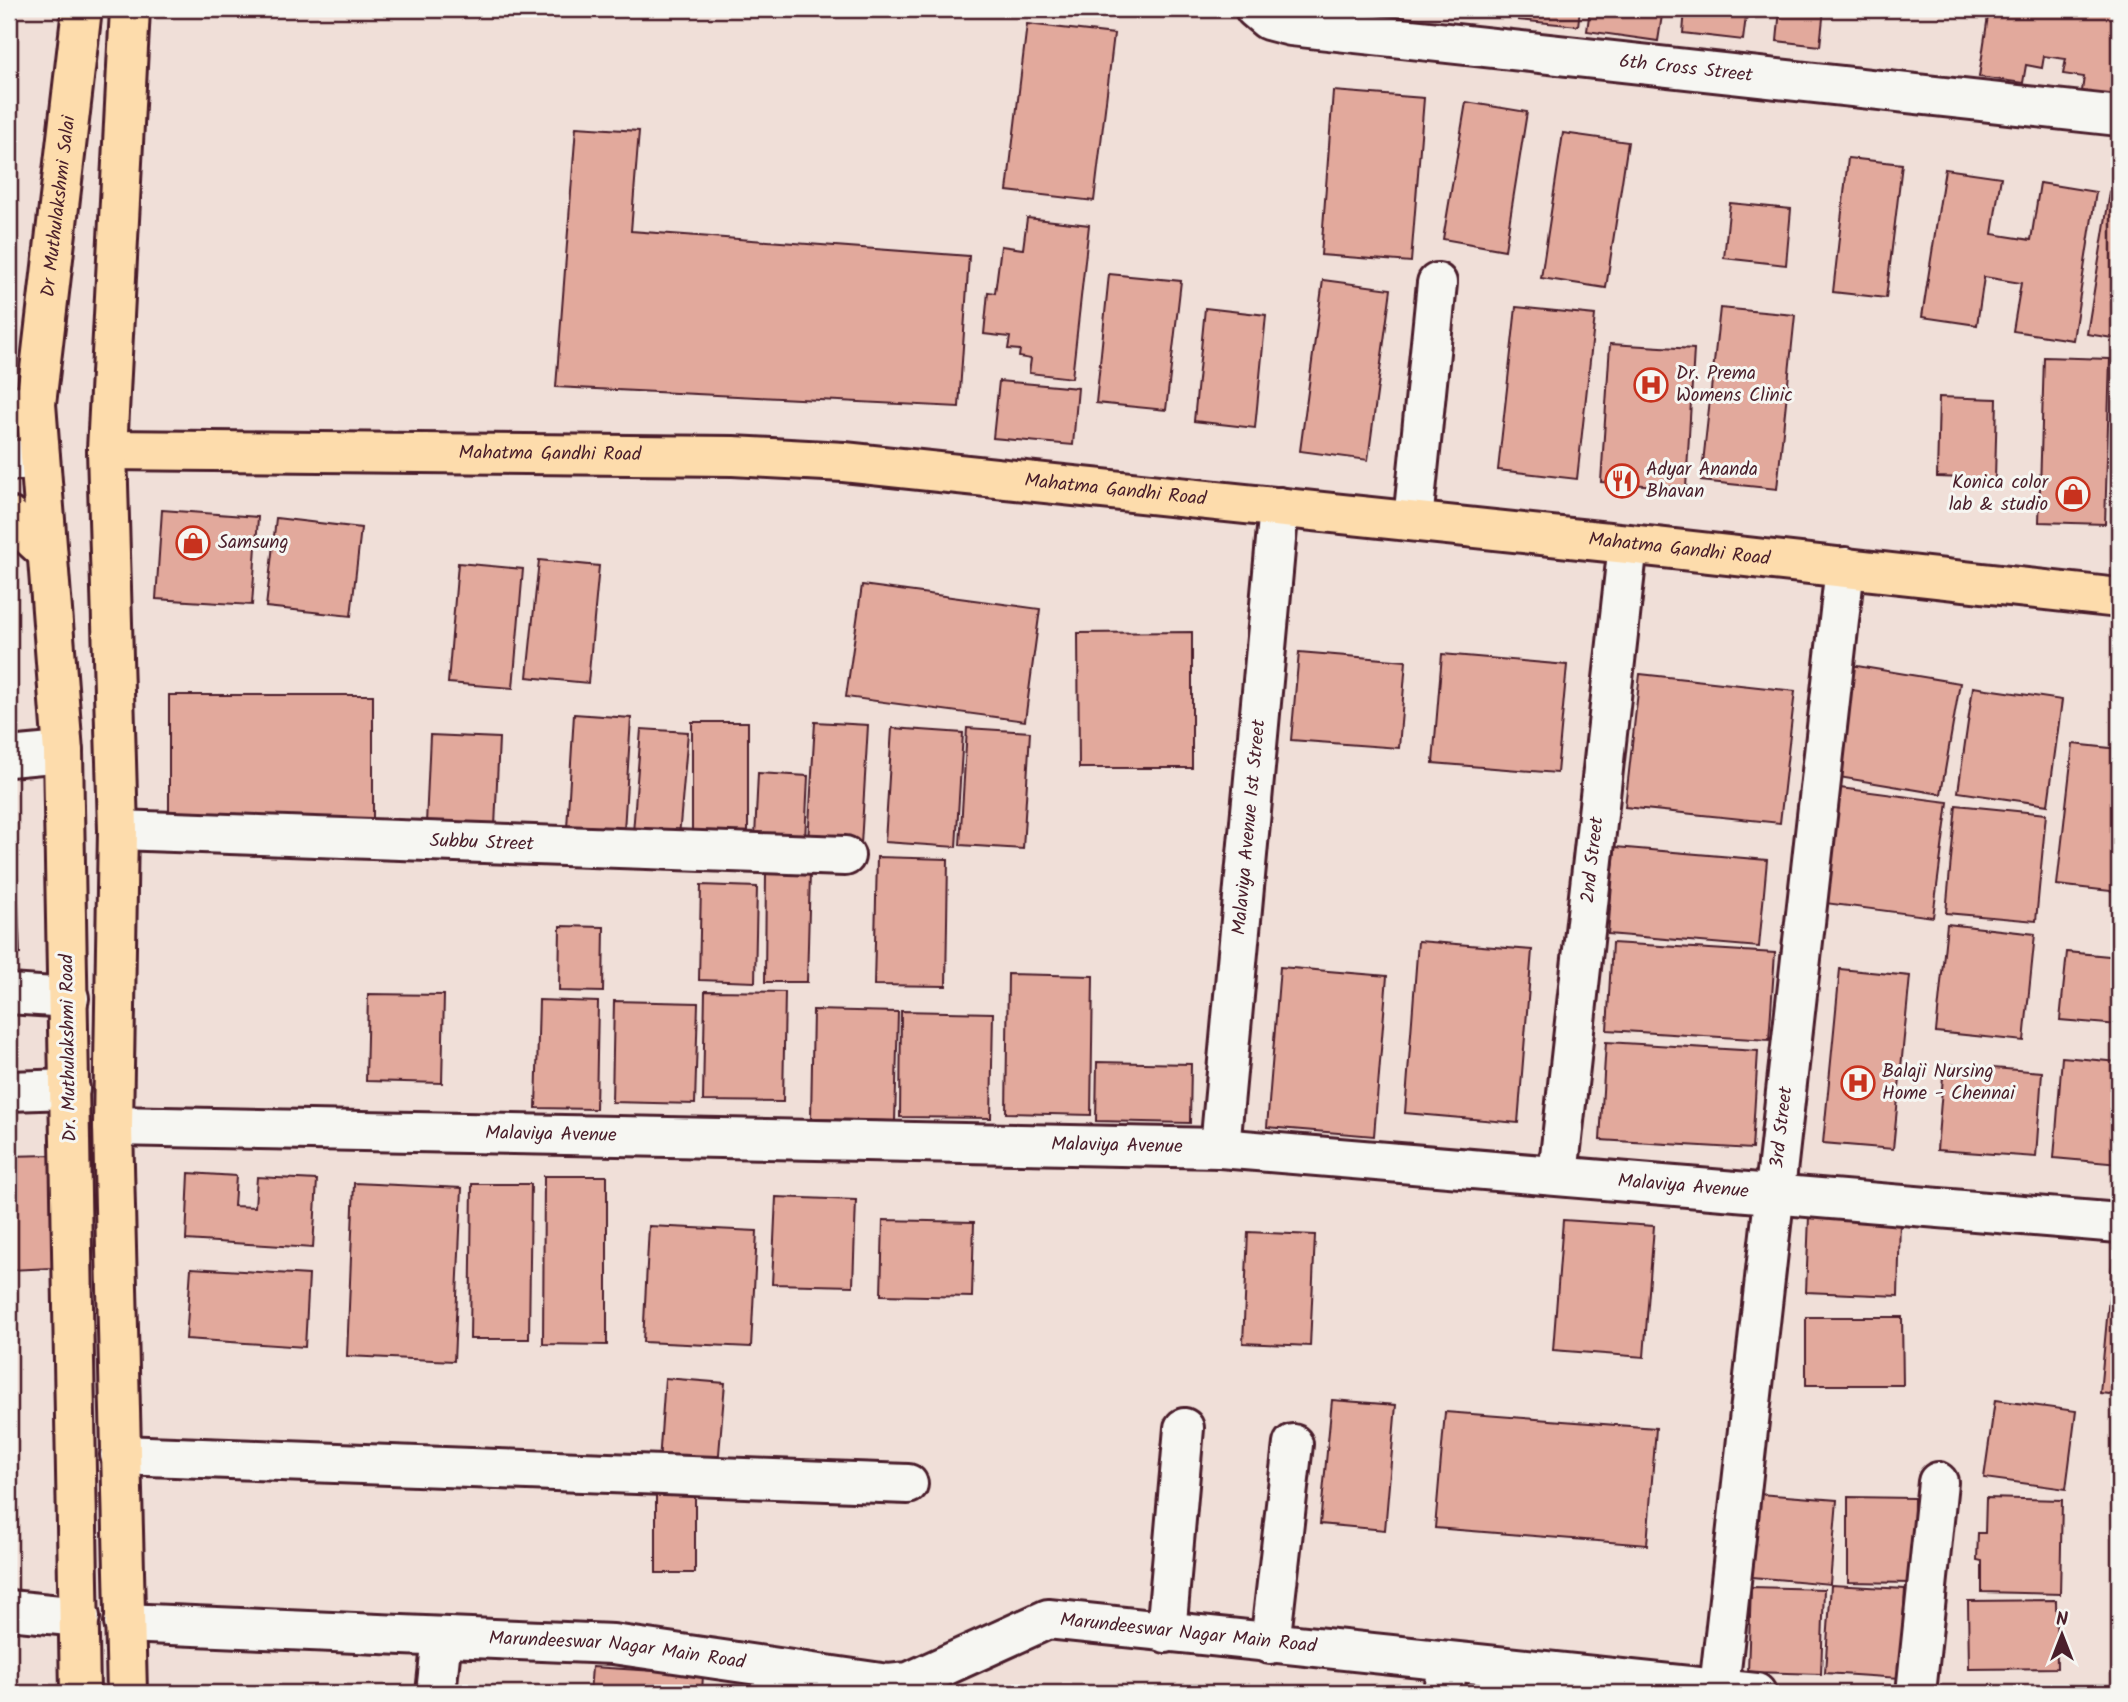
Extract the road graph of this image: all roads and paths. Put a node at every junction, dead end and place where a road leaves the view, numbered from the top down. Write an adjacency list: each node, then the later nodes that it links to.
1 (82, 9): 6 (main road, Dr Muthulakshmi Salai)
2 (130, 9): 7 (main road)
3 (1255, 9): 4 (street, 6th Cross Street)
4 (2119, 116)
5 (1437, 283): 11 (street)
6 (22, 405): 8 (main road, Dr. Muthulakshmi Road)
7 (107, 450): 9 (main road, Mahatma Gandhi Road); 18 (main road)
8 (24, 460): 13 (main road, Dr. Muthulakshmi Road)
9 (1279, 507): 11 (main road, Mahatma Gandhi Road); 25 (street, Malaviya Avenue 1st Street)
10 (9, 517): 13 (main road)
11 (1413, 521): 12 (main road, Mahatma Gandhi Road)
12 (1628, 544): 14 (main road, Mahatma Gandhi Road); 26 (street, 2nd Street)
13 (47, 552): 16 (main road, Dr. Muthulakshmi Road)
14 (1845, 568): 15 (main road, Mahatma Gandhi Road); 27 (street, 3rd Street)
15 (2119, 598)
16 (63, 752): 17 (street); 21 (main road, Dr. Muthulakshmi Road)
17 (9, 757)
18 (118, 830): 19 (street, Subbu Street); 24 (main road)
19 (845, 856)
20 (9, 994): 21 (street)
21 (69, 998): 22 (main road, Dr. Muthulakshmi Road)
22 (69, 1089): 23 (street); 35 (main road, Dr. Muthulakshmi Road)
23 (9, 1091)
24 (113, 1126): 25 (street, Malaviya Avenue); 31 (main road)
25 (1220, 1148): 26 (street, Malaviya Avenue)
26 (1558, 1175): 27 (street, Malaviya Avenue)
27 (1773, 1194): 28 (street, Malaviya Avenue); 42 (street, 3rd Street)
28 (2119, 1223)
29 (1184, 1429): 37 (street)
30 (1293, 1444): 39 (street)
31 (120, 1455): 33 (street); 36 (main road)
32 (1938, 1482): 47 (street)
33 (908, 1484)
34 (9, 1610): 35 (street)
35 (80, 1617): 43 (main road, Dr. Muthulakshmi Road)
36 (124, 1623): 38 (street, Marundeeswar Nagar Main Road); 44 (main road)
37 (1166, 1633): 39 (street, Marundeeswar Nagar Main Road); 41 (street, Marundeeswar Nagar Main Road)
38 (442, 1637): 41 (street, Marundeeswar Nagar Main Road); 45 (street)
39 (1270, 1644): 40 (street, Marundeeswar Nagar Main Road)
40 (1446, 1678): 42 (street, Marundeeswar Nagar Main Road)
41 (931, 1683)
42 (1719, 1688): 46 (street, Marundeeswar Nagar Main Road)
43 (80, 1693)
44 (127, 1693)
45 (436, 1693)
46 (1756, 1693)
47 (1916, 1693)

